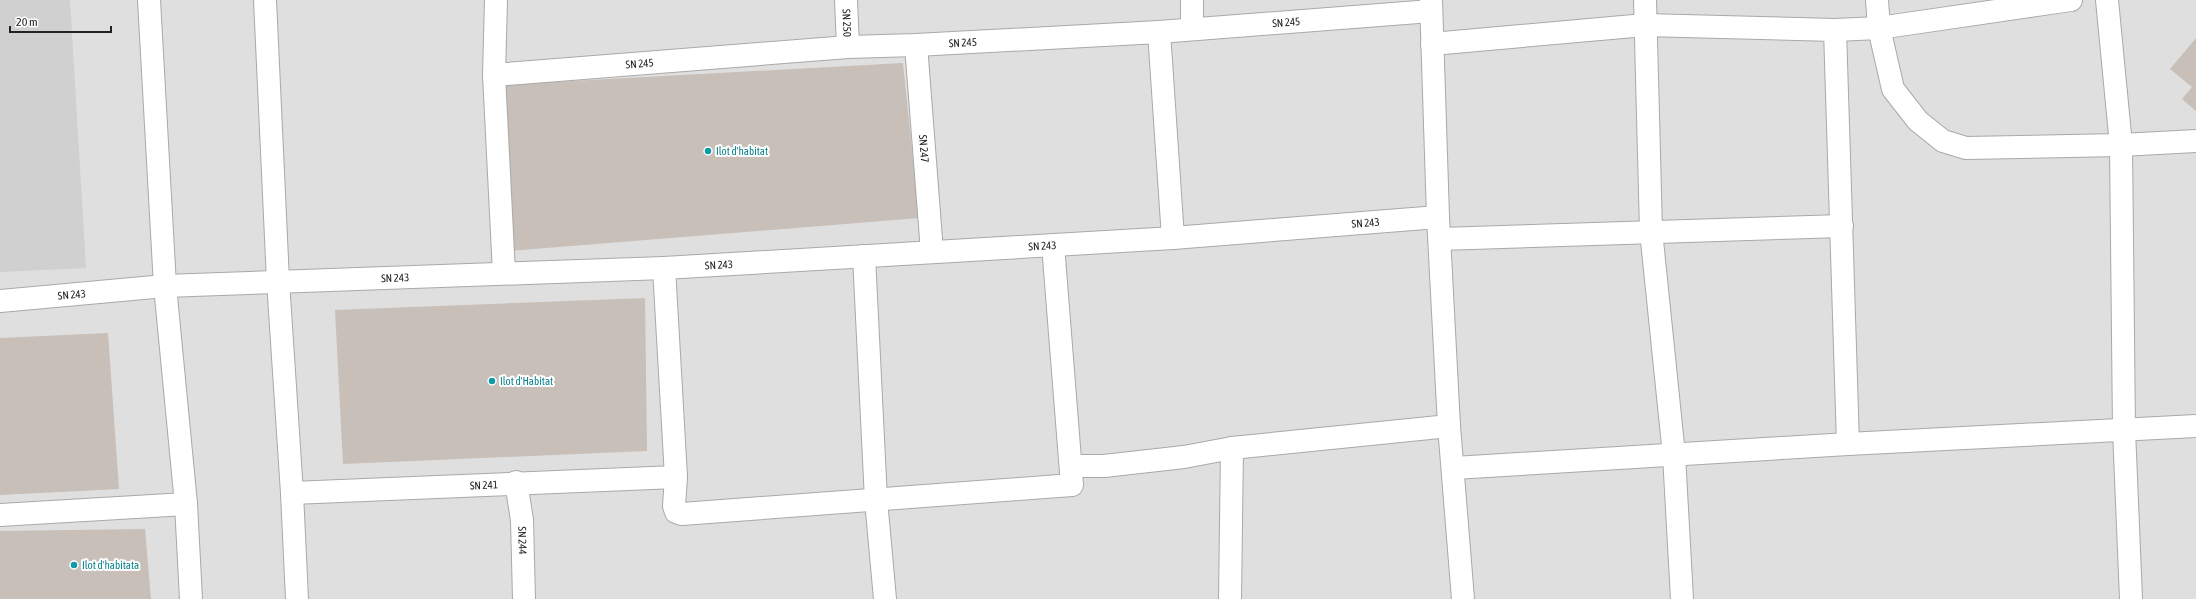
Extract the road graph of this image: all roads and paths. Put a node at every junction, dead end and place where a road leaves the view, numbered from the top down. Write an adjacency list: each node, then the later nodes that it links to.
1 (148, 0): 33 (street)
2 (265, 0): 32 (street)
3 (496, 0): 19 (street)
4 (846, 0): 18 (street, SN 250)
5 (1192, 0): 12 (street)
6 (1645, 0): 11 (street)
7 (1877, 0): 13 (street)
8 (2071, 0): 13 (street)
9 (2107, 0): 21 (street)
10 (1431, 5): 12 (street, SN 245); 16 (street)
11 (1645, 25): 14 (street); 16 (street); 24 (street)
12 (1192, 28): 15 (street, SN 245)
13 (1879, 28): 14 (street); 21 (street)
14 (1835, 30): 23 (street)
15 (1159, 32): 17 (street, SN 245); 25 (street)
16 (1432, 44): 22 (street)
17 (916, 45): 18 (street, SN 245); 28 (street, SN 247)
18 (848, 47): 19 (street, SN 245)
19 (494, 75): 31 (street)
20 (2196, 141): 21 (street)
21 (2121, 145): 37 (street)
22 (1438, 217): 25 (street, SN 243); 26 (street)
23 (1842, 226): 24 (street); 38 (street)
24 (1651, 231): 26 (street); 40 (street)
25 (1173, 238): 27 (street, SN 243)
26 (1440, 239): 35 (street)
27 (1053, 245): 28 (street, SN 243); 41 (street)
28 (932, 252): 29 (street, SN 243)
29 (864, 256): 30 (street, SN 243); 46 (street)
30 (664, 268): 31 (street, SN 243); 43 (street)
31 (504, 273): 32 (street, SN 243)
32 (278, 281): 33 (street, SN 243); 45 (street)
33 (165, 286): 34 (street, SN 243); 47 (street)
34 (0, 301)
35 (1449, 426): 39 (street); 42 (street)
36 (2196, 426): 37 (street)
37 (2124, 430): 38 (street); 56 (street)
38 (1848, 444): 40 (street)
39 (1232, 448): 41 (street); 53 (street)
40 (1674, 455): 42 (street); 55 (street)
41 (1071, 466): 46 (street)
42 (1454, 468): 54 (street)
43 (676, 477): 44 (street, SN 241); 46 (street)
44 (516, 482): 45 (street, SN 241); 51 (street, SN 244)
45 (292, 493): 50 (street)
46 (876, 500): 52 (street)
47 (186, 504): 48 (street); 49 (street)
48 (0, 514)
49 (190, 599)
50 (297, 599)
51 (524, 599)
52 (884, 599)
53 (1230, 599)
54 (1463, 599)
55 (1682, 599)
56 (2131, 599)

